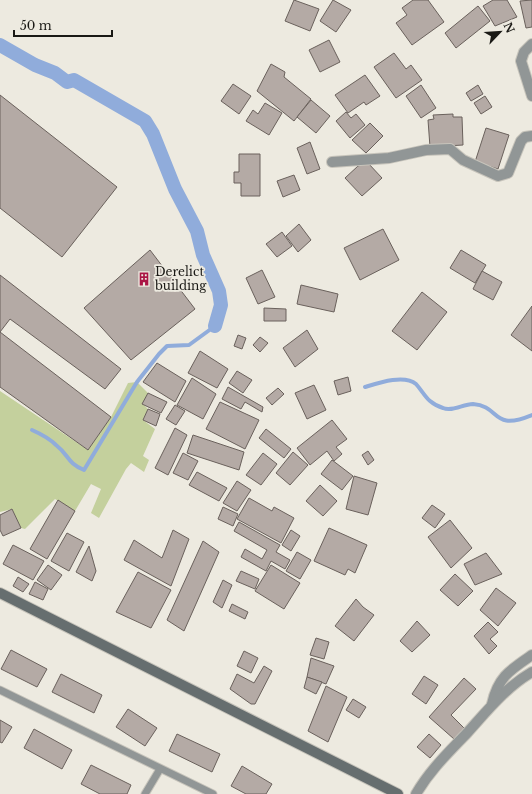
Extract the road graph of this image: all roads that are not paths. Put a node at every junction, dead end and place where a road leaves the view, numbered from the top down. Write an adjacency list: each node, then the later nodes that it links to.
1 (532, 44): 2 (street)
2 (532, 96)
3 (532, 136): 4 (street)
4 (332, 162)
5 (0, 593): 13 (street)
6 (532, 655): 9 (street)
7 (532, 672): 9 (street)
8 (0, 690): 10 (lane)
9 (492, 704): 14 (street)
10 (160, 769): 11 (lane); 12 (lane)
11 (145, 794)
12 (213, 794)
13 (398, 794)
14 (416, 794)

